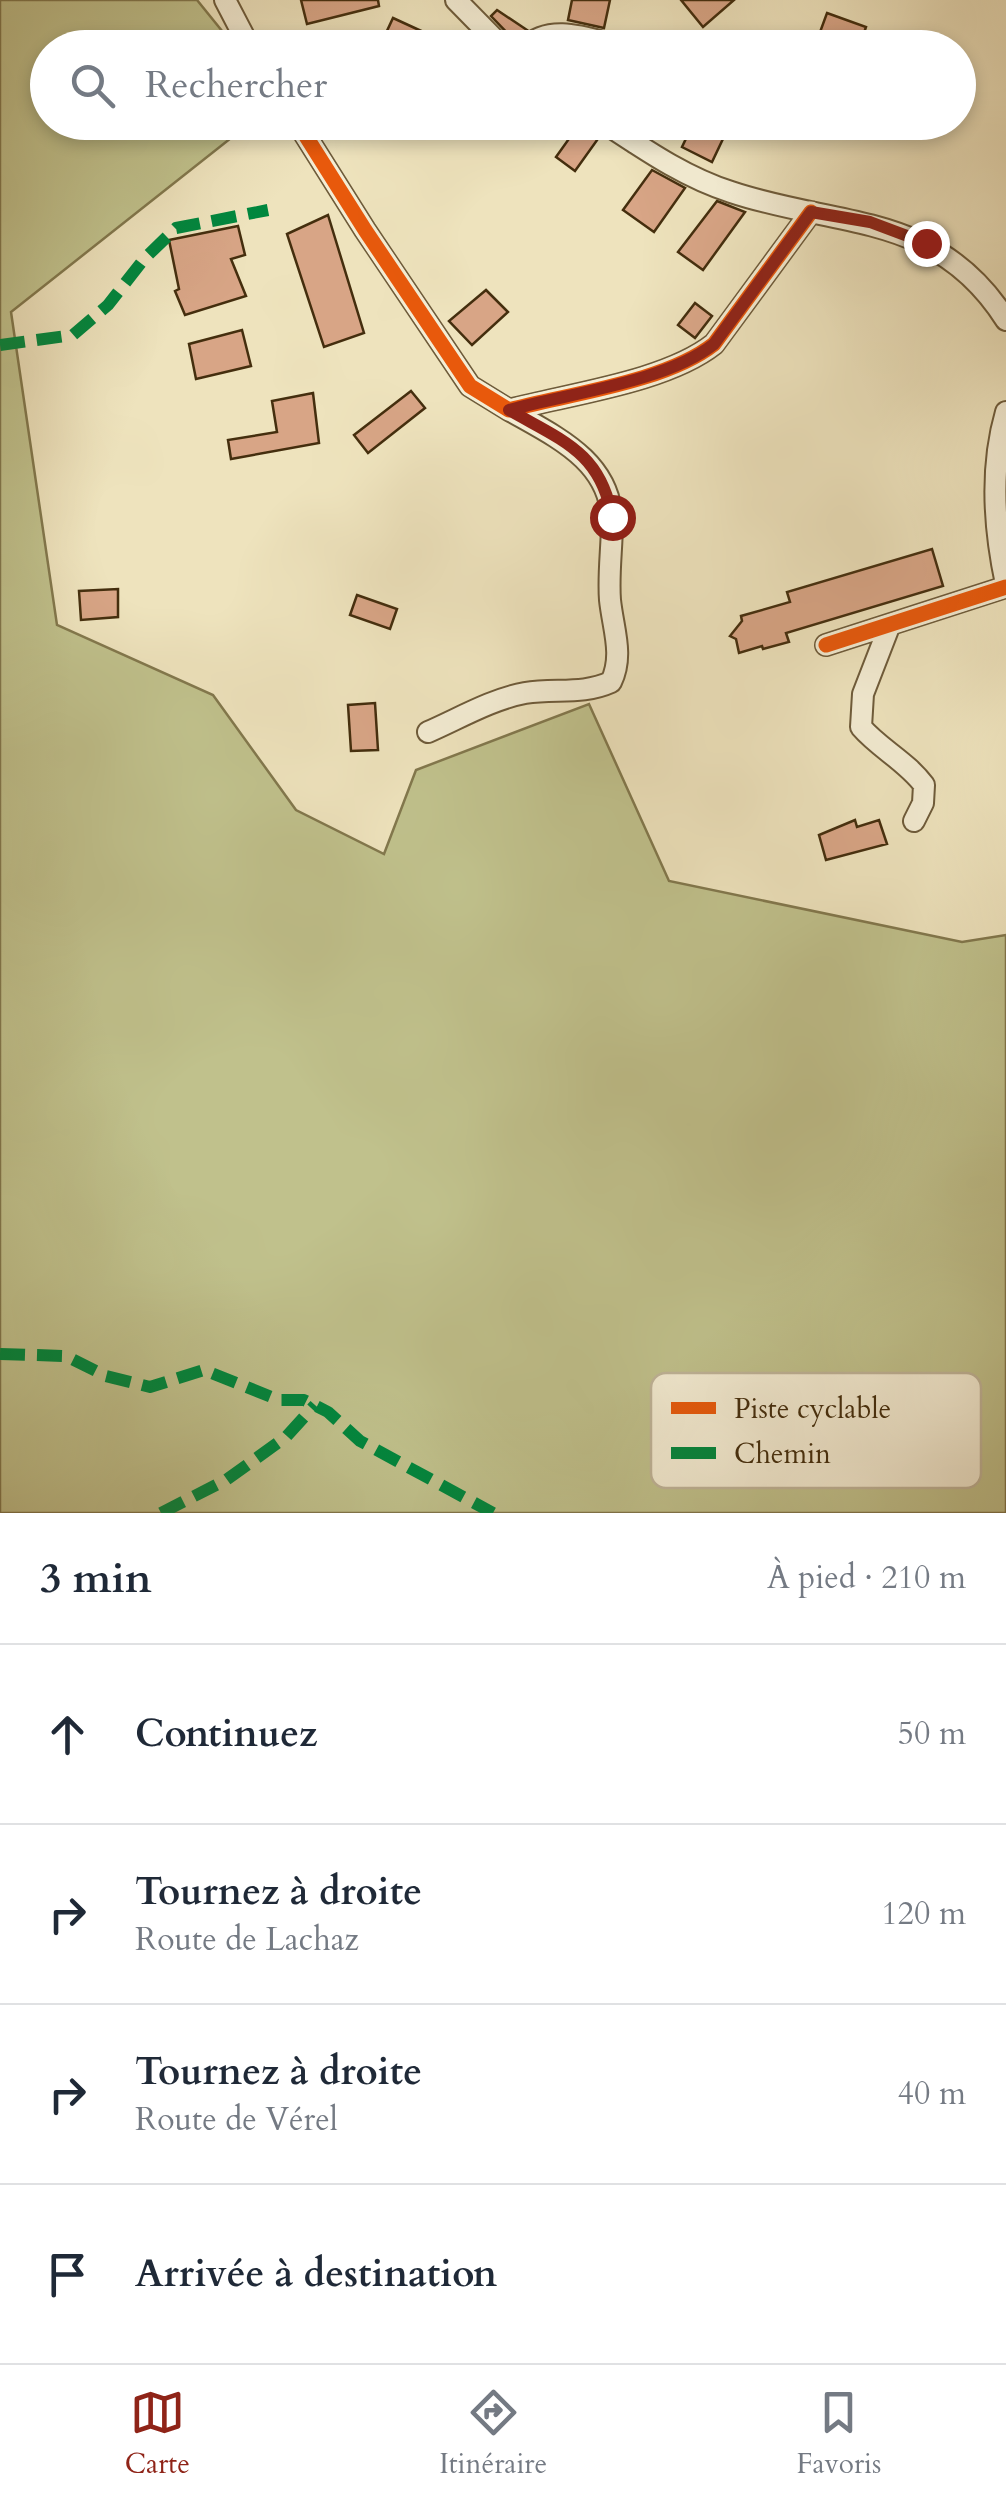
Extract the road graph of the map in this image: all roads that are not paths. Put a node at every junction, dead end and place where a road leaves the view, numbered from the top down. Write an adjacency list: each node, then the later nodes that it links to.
1 (225, 0): 3 (street)
2 (456, 0): 4 (street)
3 (241, 30)
4 (486, 30)
5 (308, 140): 11 (street)
6 (630, 140): 8 (street)
7 (637, 140): 8 (street)
8 (635, 143): 9 (street)
9 (811, 212): 10 (street); 11 (street)
10 (1006, 320)
11 (509, 410): 16 (street)
12 (1005, 416): 13 (street)
13 (1006, 586): 14 (street)
14 (889, 627): 15 (street); 17 (street)
15 (826, 644)
16 (428, 732)
17 (914, 821)

